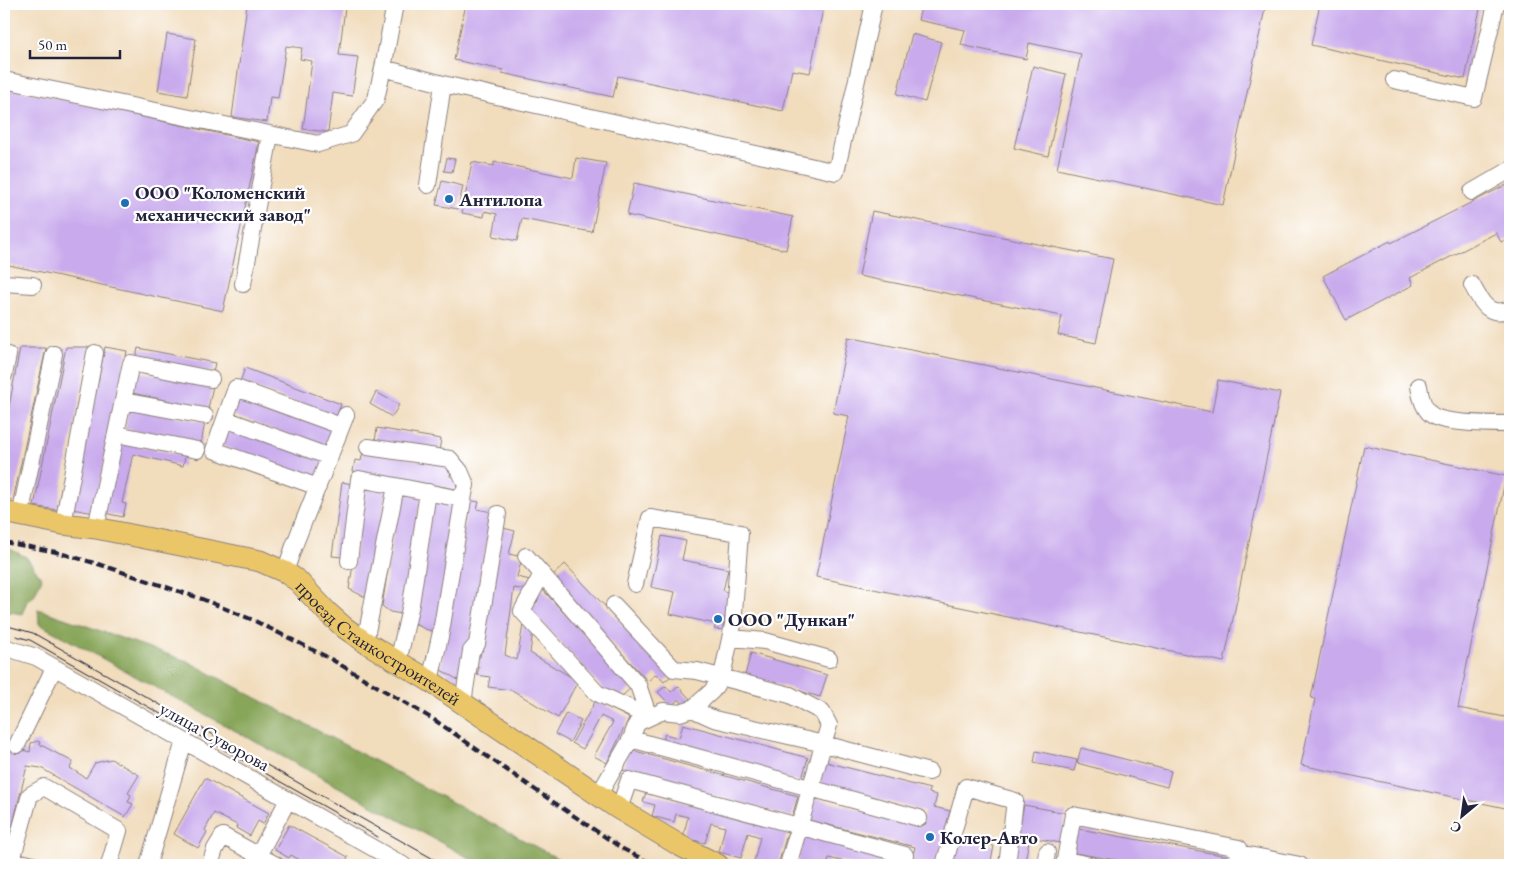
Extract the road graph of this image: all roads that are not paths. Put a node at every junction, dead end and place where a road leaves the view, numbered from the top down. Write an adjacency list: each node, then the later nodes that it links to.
1 (395, 4): 4 (street)
2 (874, 4): 7 (street)
3 (1496, 4): 6 (street)
4 (383, 68): 7 (street); 8 (street)
5 (4, 80): 8 (street)
6 (1394, 80)
7 (443, 84): 10 (street)
8 (270, 135): 13 (street)
9 (1510, 170): 11 (street)
10 (428, 185)
11 (1472, 192)
12 (4, 283): 14 (street)
13 (243, 284)
14 (33, 285)
15 (1472, 285): 16 (street)
16 (1510, 309)
17 (95, 353): 37 (street)
18 (54, 354): 35 (street)
19 (8, 355): 20 (street)
20 (4, 375)
21 (211, 378): 23 (street)
22 (1419, 386): 26 (street)
23 (123, 401): 24 (street); 27 (street)
24 (206, 416)
25 (225, 419): 30 (street); 30 (street); 32 (street)
26 (1510, 424)
27 (116, 434): 29 (street); 38 (street)
28 (368, 447): 34 (street)
29 (197, 450)
30 (330, 457): 32 (street)
31 (396, 486): 33 (street); 40 (street); 46 (street)
32 (318, 488): 41 (street)
33 (428, 492): 34 (street); 49 (street)
34 (464, 494): 52 (street)
35 (12, 514): 37 (main road, проезд Станкостроителей)
36 (498, 514): 53 (street)
37 (62, 524): 38 (main road, проезд Станкостроителей)
38 (96, 528): 41 (main road, проезд Станкостроителей)
39 (526, 556): 42 (street)
40 (349, 561)
41 (285, 572): 46 (main road, проезд Станкостроителей)
42 (542, 574): 55 (street); 55 (street)
43 (635, 584): 45 (street)
44 (614, 605): 51 (street)
45 (731, 638): 48 (street); 51 (street)
46 (366, 642): 49 (main road, проезд Станкостроителей)
47 (4, 646): 50 (street, улица Суворова)
48 (829, 659)
49 (398, 662): 52 (main road, проезд Станкостроителей)
50 (54, 668): 57 (street, улица Суворова); 59 (street)
51 (722, 676): 54 (street); 58 (street)
52 (430, 681): 53 (main road, проезд Станкостроителей)
53 (463, 703): 64 (main road, проезд Станкостроителей)
54 (692, 709): 55 (street); 58 (street)
55 (649, 717): 56 (street)
56 (631, 739): 60 (street); 63 (street)
57 (184, 741): 65 (street, улица Суворова); 75 (street)
58 (824, 744): 61 (street); 63 (street)
59 (18, 745)
60 (612, 771): 62 (street); 64 (street)
61 (929, 772)
62 (629, 780): 66 (street); 68 (street)
63 (810, 788): 67 (street); 68 (street)
64 (598, 796): 66 (main road, проезд Станкостроителей)
65 (288, 800): 71 (street); 78 (street, улица Суворова)
66 (618, 809): 79 (main road, проезд Станкостроителей)
67 (919, 818)
68 (799, 827): 69 (street); 80 (street)
69 (904, 855)
70 (8, 859): 73 (street); 74 (street)
71 (255, 860): 76 (street); 77 (street)
72 (1064, 863): 83 (street); 84 (street)
73 (33, 865)
74 (109, 865)
75 (148, 865)
76 (210, 865)
77 (276, 865)
78 (404, 865)
79 (718, 865)
80 (788, 865)
81 (944, 865): 82 (street)
82 (1007, 865)
83 (1092, 865)
84 (1300, 865)

